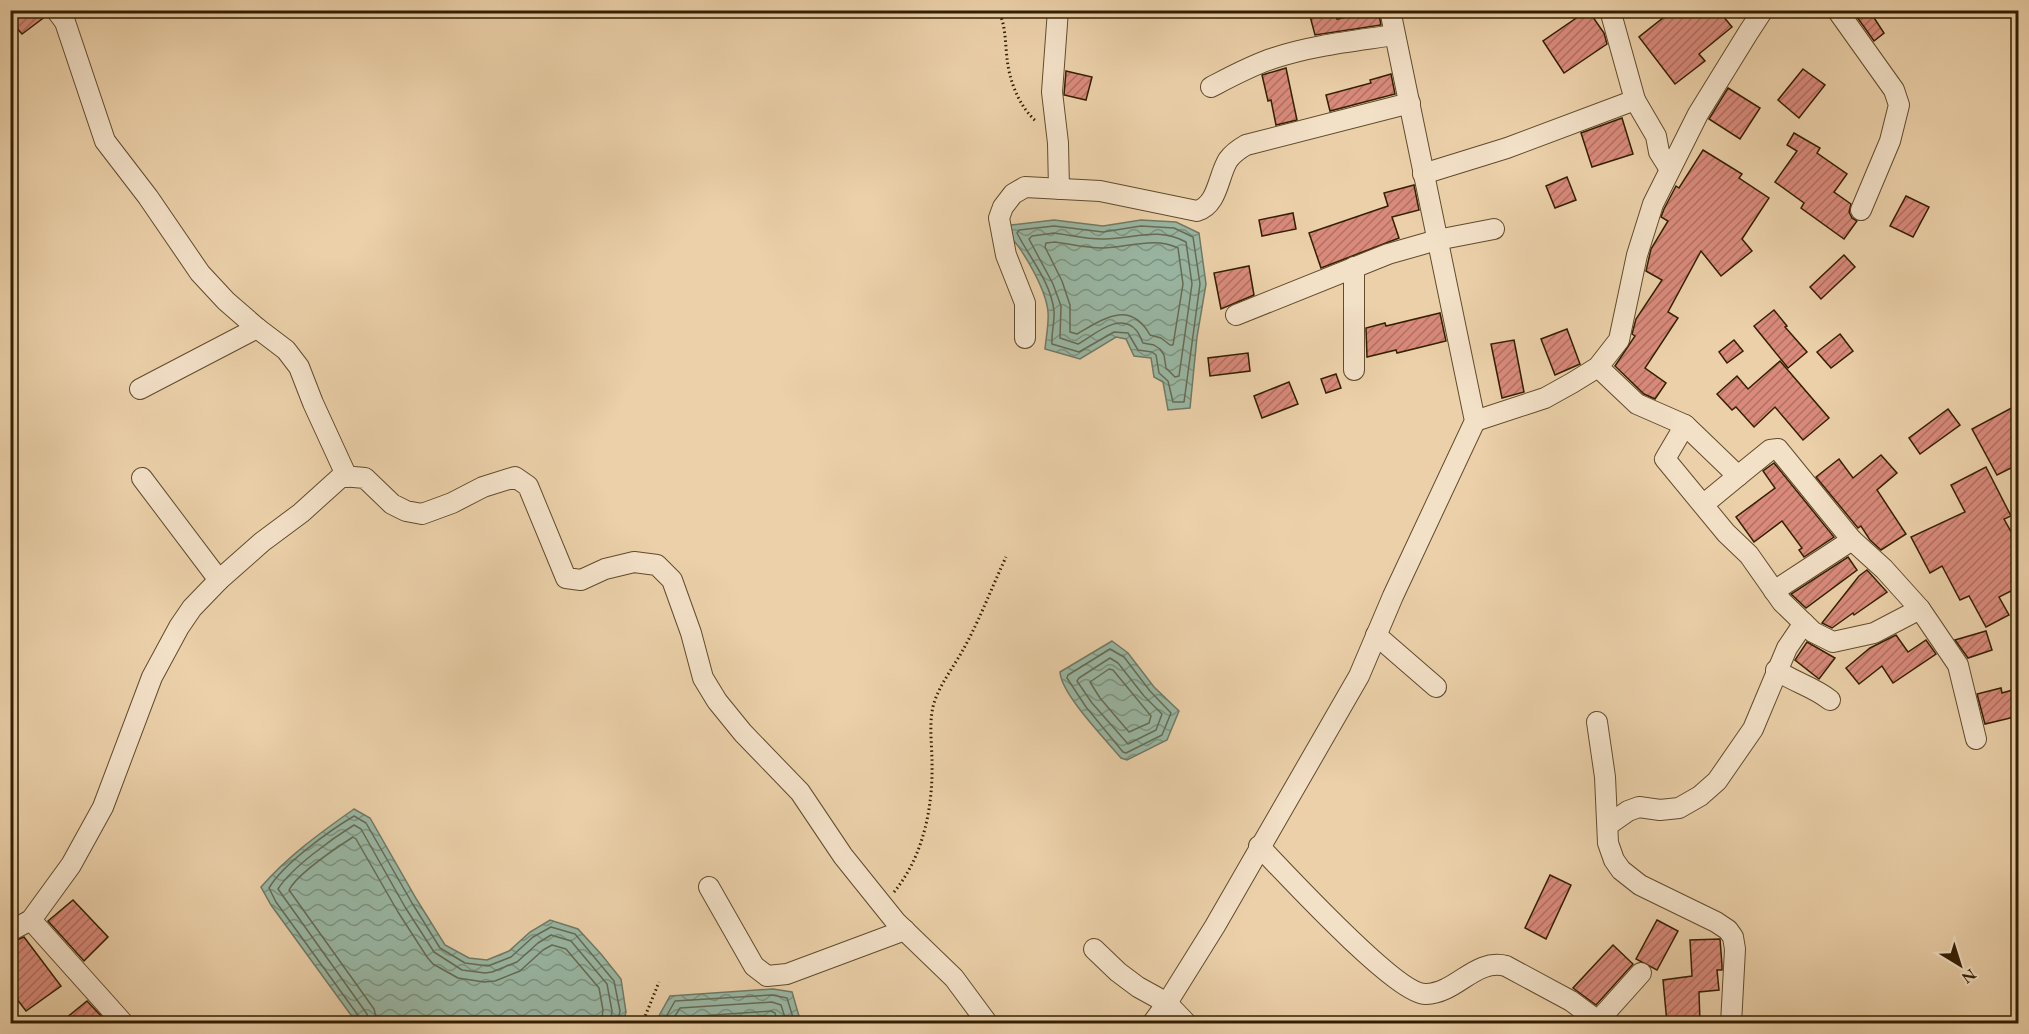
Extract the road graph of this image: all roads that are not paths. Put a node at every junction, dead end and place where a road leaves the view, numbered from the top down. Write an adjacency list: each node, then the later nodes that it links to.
1 (56, 10): 19 (street)
2 (1058, 10): 13 (street)
3 (1390, 10): 7 (street)
4 (1610, 10): 9 (street)
5 (1763, 10): 11 (street)
6 (1837, 10): 14 (street)
7 (1394, 35): 8 (street); 10 (street)
8 (1211, 87)
9 (1635, 100): 11 (street); 12 (street)
10 (1410, 103): 12 (street); 13 (street)
11 (1669, 168): 21 (street)
12 (1423, 174): 16 (street)
13 (1059, 189): 20 (street)
14 (1861, 210)
15 (1494, 229): 16 (street)
16 (1437, 240): 17 (street); 24 (street)
17 (1354, 267): 18 (street); 22 (street)
18 (1236, 315)
19 (257, 328): 23 (street); 27 (street)
20 (1025, 338)
21 (1598, 367): 24 (street); 25 (street)
22 (1354, 370)
23 (140, 389)
24 (1475, 421): 35 (street)
25 (1685, 425): 26 (street); 29 (street)
26 (1738, 476): 29 (street); 30 (street)
27 (347, 477): 31 (street); 45 (street)
28 (142, 478): 31 (street)
29 (1704, 504): 32 (street)
30 (1852, 540): 32 (street); 33 (street)
31 (219, 580): 44 (street)
32 (1774, 591): 34 (street)
33 (1920, 609): 34 (street); 40 (street)
34 (1804, 623): 36 (street)
35 (1376, 635): 37 (street); 42 (street)
36 (1776, 670): 38 (street); 41 (street)
37 (1436, 687)
38 (1830, 700)
39 (1597, 722): 41 (street)
40 (1976, 739)
41 (1608, 825): 55 (street)
42 (1259, 846): 49 (street); 50 (street)
43 (709, 887): 45 (street)
44 (32, 920): 46 (street); 51 (street)
45 (905, 930): 52 (street)
46 (10, 931)
47 (1094, 949): 49 (street)
48 (1641, 973): 50 (street)
49 (1167, 1003): 53 (street); 54 (street)
50 (1600, 1022)
51 (124, 1023)
52 (988, 1023)
53 (1152, 1023)
54 (1187, 1023)
55 (1731, 1023)

